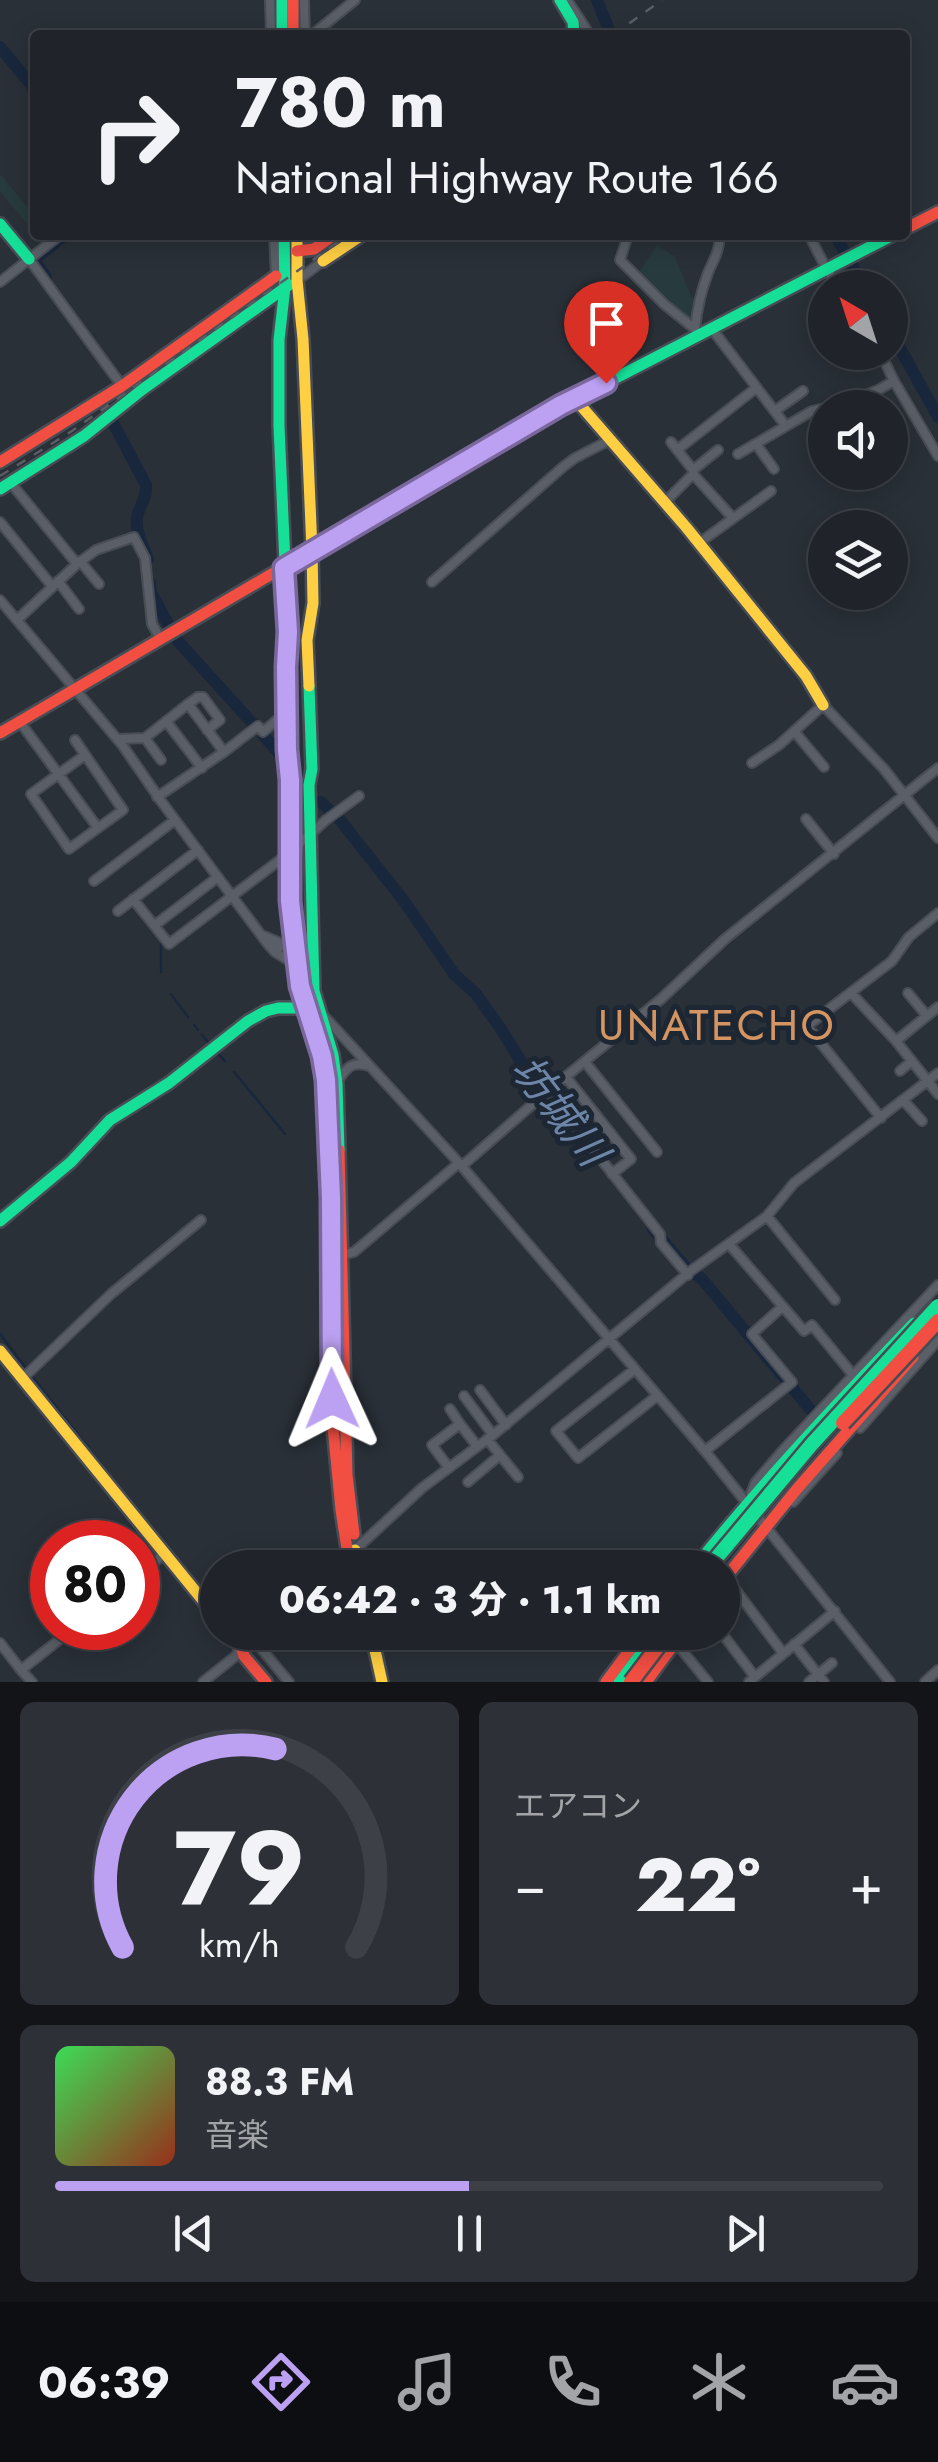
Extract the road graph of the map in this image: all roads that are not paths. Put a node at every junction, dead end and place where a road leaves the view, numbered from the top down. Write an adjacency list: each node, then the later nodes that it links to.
1 (270, 0): 7 (street)
2 (282, 0): 8 (main road)
3 (292, 0): 9 (main road)
4 (304, 0): 10 (street)
5 (355, 0): 11 (street)
6 (563, 0): 12 (main road); 13 (street)
7 (271, 30)
8 (282, 30)
9 (293, 30)
10 (310, 30)
11 (315, 30)
12 (573, 30)
13 (586, 30)
14 (938, 212): 16 (main road)
15 (0, 224): 27 (main road)
16 (910, 226)
17 (54, 240): 27 (street)
18 (275, 240): 30 (street)
19 (284, 240): 30 (main road)
20 (327, 240): 26 (main road)
21 (354, 240): 28 (main road)
22 (626, 240): 32 (street)
23 (719, 240): 32 (street)
24 (812, 240): 29 (street)
25 (883, 240): 29 (main road)
26 (302, 244): 30 (main road)
27 (29, 259): 31 (street); 35 (street)
28 (323, 261): 30 (street)
29 (826, 268): 32 (main road)
30 (286, 279): 35 (main road); 44 (main road); 61 (main road); 63 (main road)
31 (0, 282)
32 (702, 331): 36 (street); 39 (main road)
33 (889, 370): 34 (street)
34 (894, 381): 38 (street); 51 (street)
35 (121, 386): 40 (main road)
36 (756, 388): 41 (street); 54 (street)
37 (803, 390): 41 (street)
38 (878, 390)
39 (575, 399): 47 (main road); 61 (main road)
40 (98, 400): 43 (main road); 44 (street)
41 (776, 410): 45 (street)
42 (808, 414): 45 (street)
43 (71, 416): 46 (main road); 52 (main road)
44 (105, 418): 46 (main road)
45 (786, 426): 48 (street)
46 (84, 436): 55 (main road)
47 (610, 440): 57 (main road); 64 (street)
48 (756, 444): 50 (street); 53 (street)
49 (718, 450): 54 (street)
50 (738, 454)
51 (938, 456)
52 (0, 462)
53 (774, 470)
54 (693, 472): 57 (street); 58 (street)
55 (5, 485): 62 (street)
56 (771, 490): 58 (street)
57 (665, 502): 60 (main road)
58 (732, 516): 60 (street)
59 (0, 522): 65 (street)
60 (699, 543): 77 (main road)
61 (312, 550): 63 (main road); 73 (main road)
62 (78, 563): 65 (street); 66 (street); 72 (street)
63 (284, 568): 67 (main road); 68 (main road)
64 (432, 582)
65 (55, 584): 70 (street); 71 (street)
66 (99, 584)
67 (285, 597): 68 (main road); 74 (main road)
68 (234, 598): 72 (main road)
69 (0, 600): 71 (street)
70 (79, 609)
71 (17, 620): 75 (street)
72 (161, 640): 75 (main road)
73 (308, 686): 74 (main road); 101 (main road)
74 (286, 687): 78 (main road)
75 (75, 690): 80 (main road); 85 (street)
76 (188, 704): 79 (street); 81 (street); 81 (street)
77 (823, 705): 82 (street); 96 (street)
78 (287, 712): 87 (street); 104 (main road)
79 (166, 721): 84 (street); 91 (street)
80 (20, 722): 83 (main road); 94 (street)
81 (207, 730): 87 (street)
82 (794, 731): 90 (street); 92 (street)
83 (0, 733)
84 (145, 738): 85 (street); 89 (street)
85 (118, 739): 97 (street)
86 (75, 740): 88 (street)
87 (224, 752): 91 (street)
88 (85, 756): 94 (street); 100 (street)
89 (162, 760)
90 (752, 764)
91 (202, 768): 97 (street)
92 (824, 768)
93 (938, 768): 96 (street)
94 (59, 774): 100 (street); 100 (street)
95 (359, 796): 101 (street)
96 (905, 796): 102 (street); 105 (street)
97 (158, 797): 99 (street)
98 (806, 819): 105 (street)
99 (174, 820): 103 (street); 107 (street)
100 (98, 828)
101 (311, 832): 104 (street); 117 (main road)
102 (938, 838)
103 (198, 850): 106 (street); 109 (street)
104 (289, 853): 108 (street); 113 (main road)
105 (834, 854): 121 (street)
106 (218, 877): 108 (street); 112 (street)
107 (94, 881)
108 (231, 894): 112 (street); 113 (street)
109 (133, 899): 110 (street); 112 (street)
110 (118, 911)
111 (938, 913): 114 (street)
112 (155, 925)
113 (298, 967): 117 (main road)
114 (851, 992): 119 (street); 131 (street)
115 (908, 992): 118 (street)
116 (938, 1007): 118 (street)
117 (312, 1010): 122 (street); 127 (main road); 137 (main road); 168 (main road)
118 (927, 1016): 119 (street)
119 (896, 1041): 120 (street)
120 (912, 1061): 123 (street); 126 (street)
121 (585, 1062): 125 (street); 133 (street)
122 (373, 1067): 127 (street); 134 (street)
123 (900, 1070)
124 (938, 1073): 126 (street)
125 (566, 1078): 128 (street); 135 (street)
126 (928, 1082): 129 (street); 130 (street)
127 (337, 1084): 140 (main road)
128 (545, 1094): 134 (street); 135 (street)
129 (938, 1094)
130 (904, 1100): 131 (street); 132 (street)
131 (881, 1118): 136 (street)
132 (922, 1122)
133 (656, 1152)
134 (460, 1164): 140 (street); 147 (street)
135 (612, 1174): 141 (street)
136 (767, 1216): 139 (street); 143 (street)
137 (0, 1220)
138 (201, 1220): 151 (street)
139 (728, 1244): 141 (street); 145 (street)
140 (342, 1255): 169 (main road)
141 (690, 1273): 147 (street)
142 (938, 1286): 152 (street)
143 (835, 1300)
144 (938, 1304): 166 (main road, bridge); 172 (main road, bridge)
145 (782, 1307): 152 (street); 161 (street)
146 (938, 1325): 167 (main road, bridge); 174 (main road, bridge)
147 (609, 1339): 150 (street); 158 (street)
148 (938, 1340): 167 (street)
149 (0, 1351): 151 (main road)
150 (635, 1369): 155 (street); 155 (street)
151 (26, 1375): 173 (main road)
152 (853, 1375): 166 (street)
153 (480, 1390): 158 (street)
154 (464, 1396): 159 (street)
155 (657, 1396): 161 (street)
156 (450, 1410): 157 (street)
157 (460, 1424): 160 (street); 163 (street)
158 (506, 1425): 159 (street)
159 (490, 1437): 160 (street); 162 (street)
160 (477, 1446): 163 (street)
161 (705, 1451): 166 (street)
162 (500, 1455): 164 (street); 165 (street)
163 (449, 1468): 170 (street)
164 (518, 1477)
165 (468, 1482)
166 (748, 1502): 167 (street); 171 (main road)
167 (771, 1522): 176 (main road); 179 (street)
168 (350, 1550)
169 (352, 1550)
170 (362, 1550)
171 (709, 1550)
172 (723, 1550)
173 (164, 1554): 175 (street); 177 (main road)
174 (740, 1554)
175 (160, 1557)
176 (740, 1557)
177 (200, 1597)
178 (740, 1598): 194 (street)
179 (836, 1612): 181 (street); 213 (street)
180 (0, 1643): 196 (street)
181 (794, 1644): 194 (street); 199 (street)
182 (46, 1650): 196 (street)
183 (238, 1650): 201 (street)
184 (244, 1650): 202 (main road)
185 (257, 1650): 203 (street)
186 (367, 1650): 204 (main road)
187 (375, 1650): 205 (main road)
188 (630, 1650): 206 (main road)
189 (653, 1650): 207 (main road)
190 (657, 1650): 208 (main road, bridge)
191 (662, 1650): 209 (main road)
192 (683, 1650): 210 (street)
193 (735, 1650): 198 (street)
194 (783, 1653): 198 (street)
195 (832, 1663): 199 (street)
196 (21, 1670): 200 (street)
197 (938, 1670): 214 (street)
198 (755, 1677): 211 (street)
199 (821, 1678): 212 (street)
200 (32, 1682)
201 (203, 1682)
202 (266, 1682)
203 (288, 1682)
204 (374, 1682)
205 (382, 1682)
206 (606, 1682)
207 (619, 1682)
208 (631, 1682)
209 (646, 1682)
210 (708, 1682)
211 (770, 1682)
212 (809, 1682)
213 (890, 1682)
214 (924, 1682)

